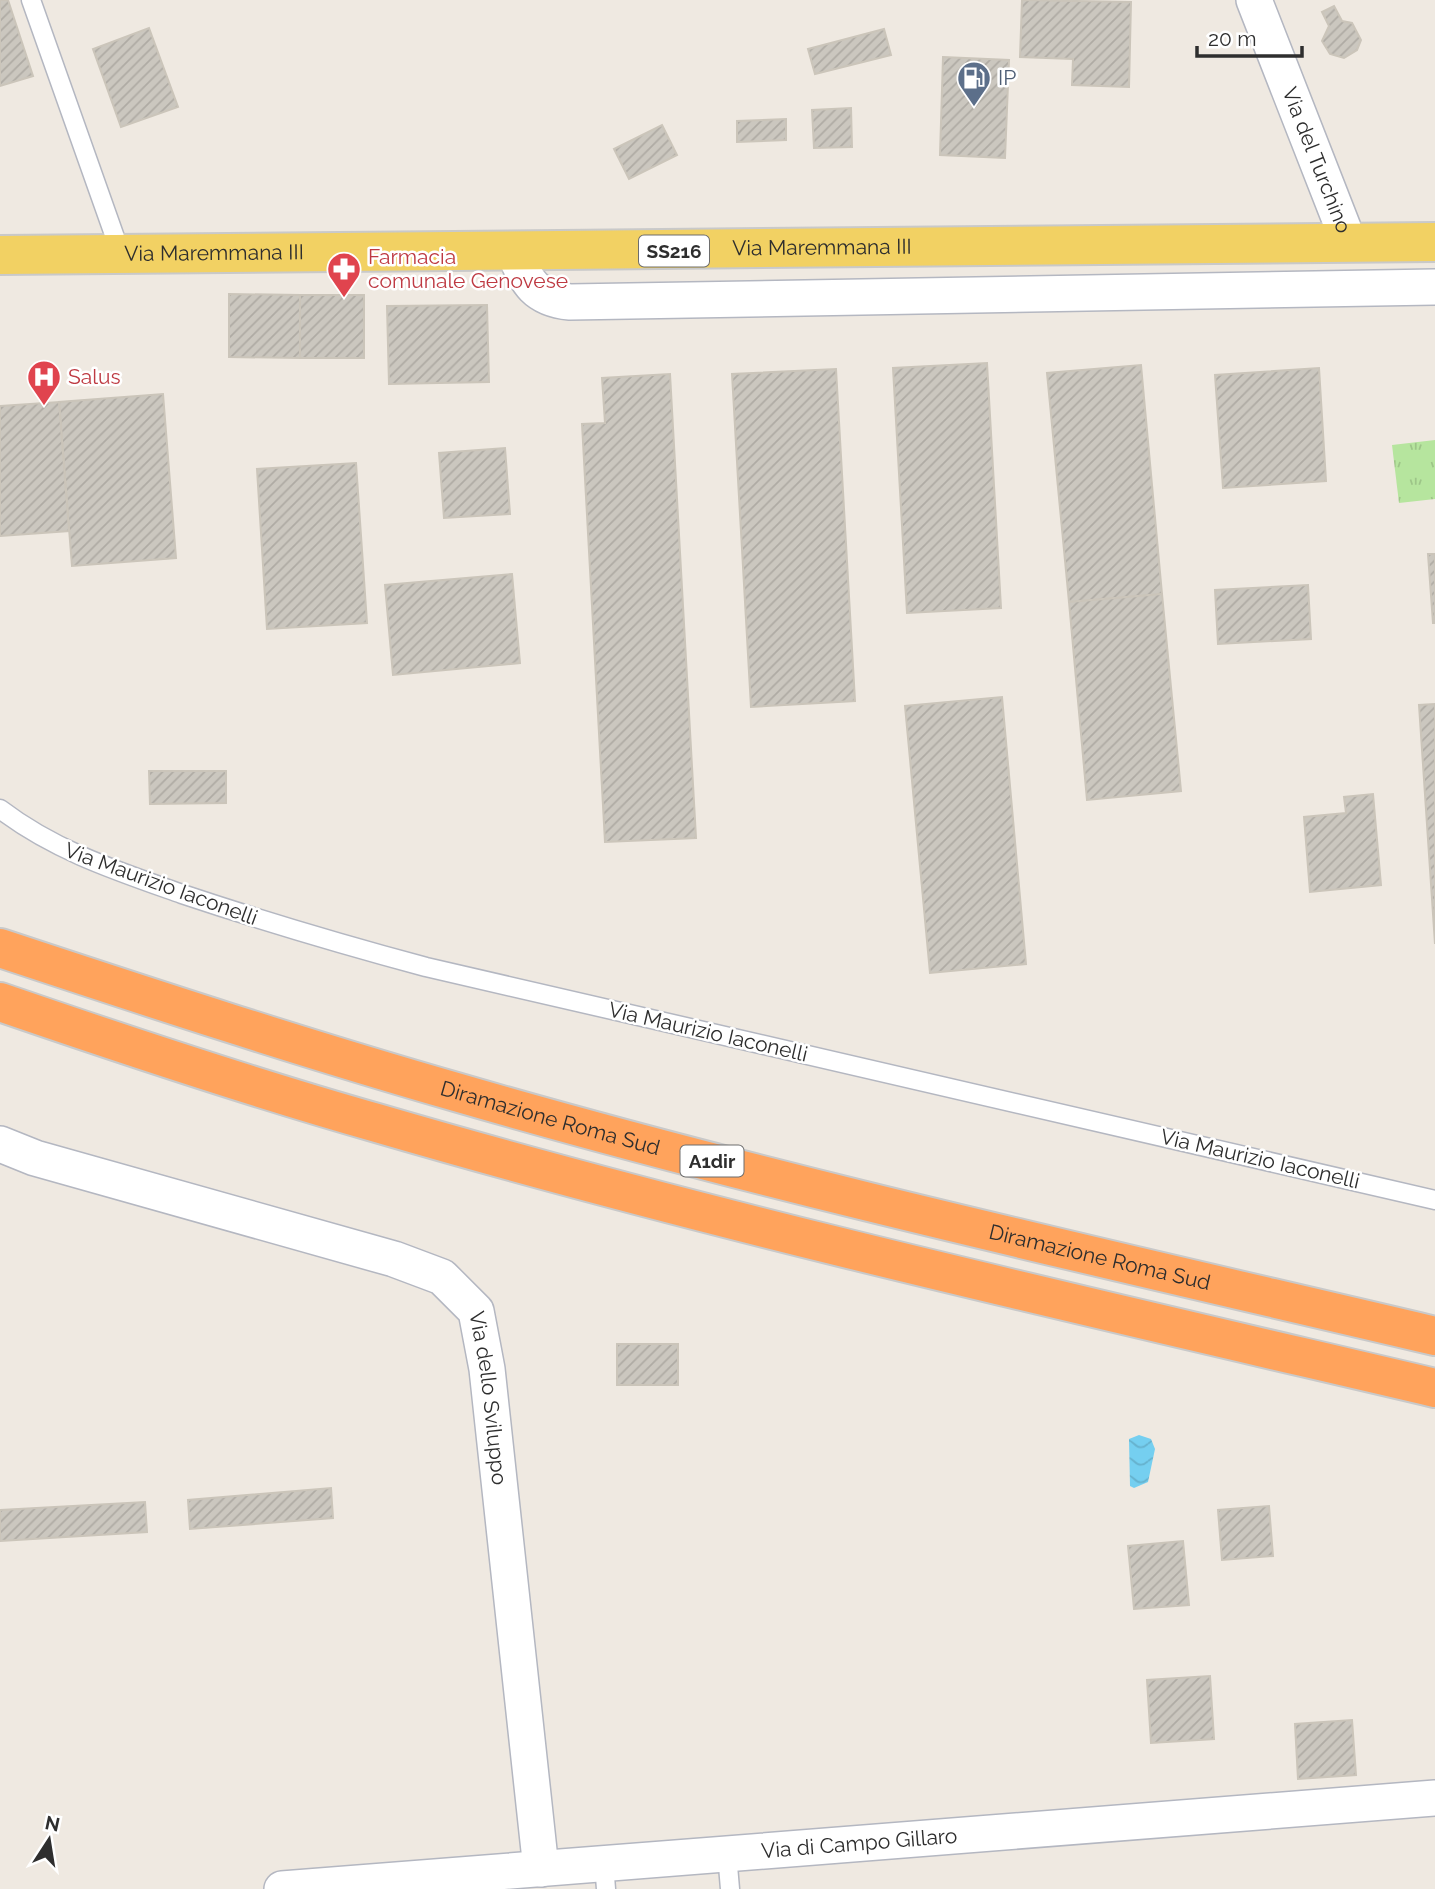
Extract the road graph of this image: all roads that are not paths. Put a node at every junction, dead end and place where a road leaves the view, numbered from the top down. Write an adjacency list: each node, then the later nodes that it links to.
1 (31, 0): 7 (lane)
2 (1254, 0): 4 (street, Via del Turchino)
3 (1435, 242): 4 (main road, Via Maremmana III / SS216)
4 (1349, 243): 5 (main road, Via Maremmana III / SS216)
5 (514, 252): 7 (main road, Via Maremmana III / SS216); 8 (street)
6 (0, 256): 7 (main road, Via Maremmana III / SS216)
7 (122, 257)
8 (1435, 287)
9 (0, 809): 15 (lane, Via Maurizio Iaconelli)
10 (0, 947): 16 (highway, Diramazione Roma Sud / A1dir)
11 (0, 1002): 17 (highway, A1dir)
12 (0, 1144): 13 (street, Via dello Sviluppo)
13 (35, 1158): 14 (street); 20 (street, Via dello Sviluppo)
14 (0, 1162)
15 (1435, 1200)
16 (1435, 1336)
17 (1435, 1388)
18 (1435, 1798): 19 (street, Via di Campo Gillaro)
19 (727, 1854): 21 (street, Via di Campo Gillaro); 23 (lane)
20 (541, 1869): 21 (street, Via di Campo Gillaro); 22 (street, Via di Campo Gillaro)
21 (605, 1876)
22 (282, 1889)
23 (730, 1889)

